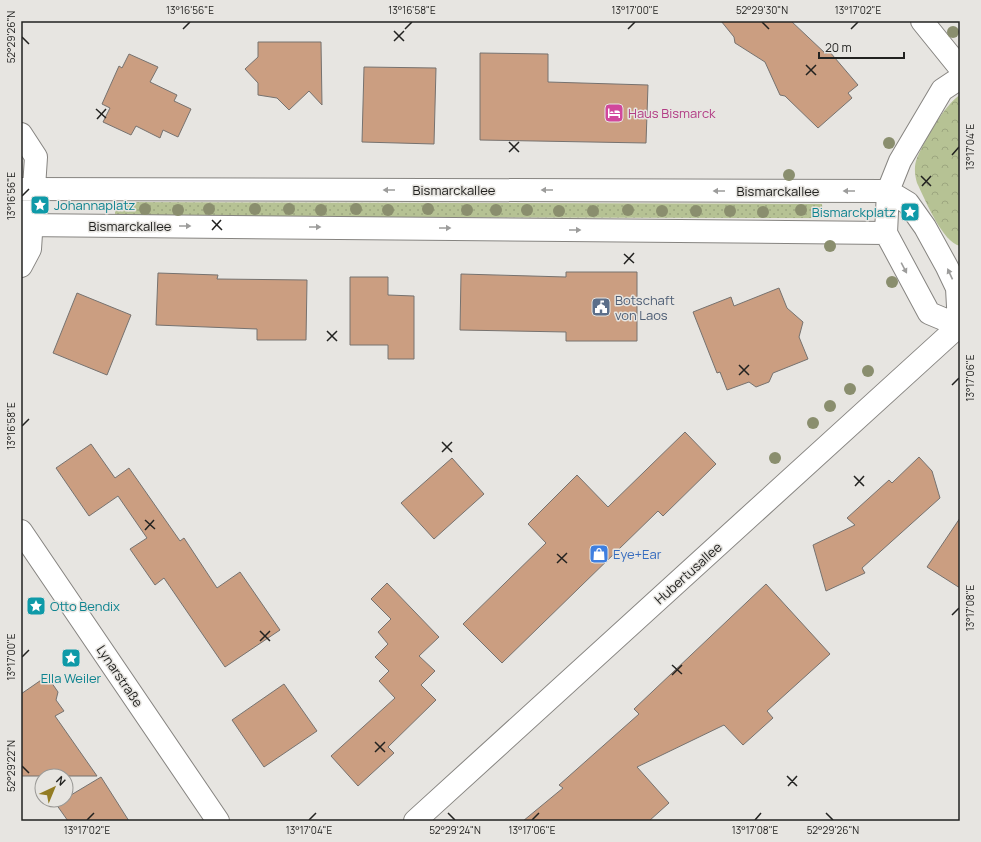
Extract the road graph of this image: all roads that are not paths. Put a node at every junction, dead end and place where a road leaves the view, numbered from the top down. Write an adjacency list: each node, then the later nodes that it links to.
1 (922, 21): 2 (street)
2 (960, 68)
3 (960, 78): 6 (street)
4 (21, 134): 5 (street)
5 (28, 189): 6 (street, Bismarckallee, one-way to 5); 7 (street)
6 (888, 191): 8 (street); 10 (street, one-way to 6)
7 (27, 225): 8 (street, Bismarckallee, one-way to 8); 9 (street)
8 (886, 233): 10 (street, one-way to 10)
9 (21, 266)
10 (960, 325): 13 (street, Hubertusallee)
11 (21, 531): 12 (street, Lynarstraße)
12 (218, 821)
13 (415, 821)

